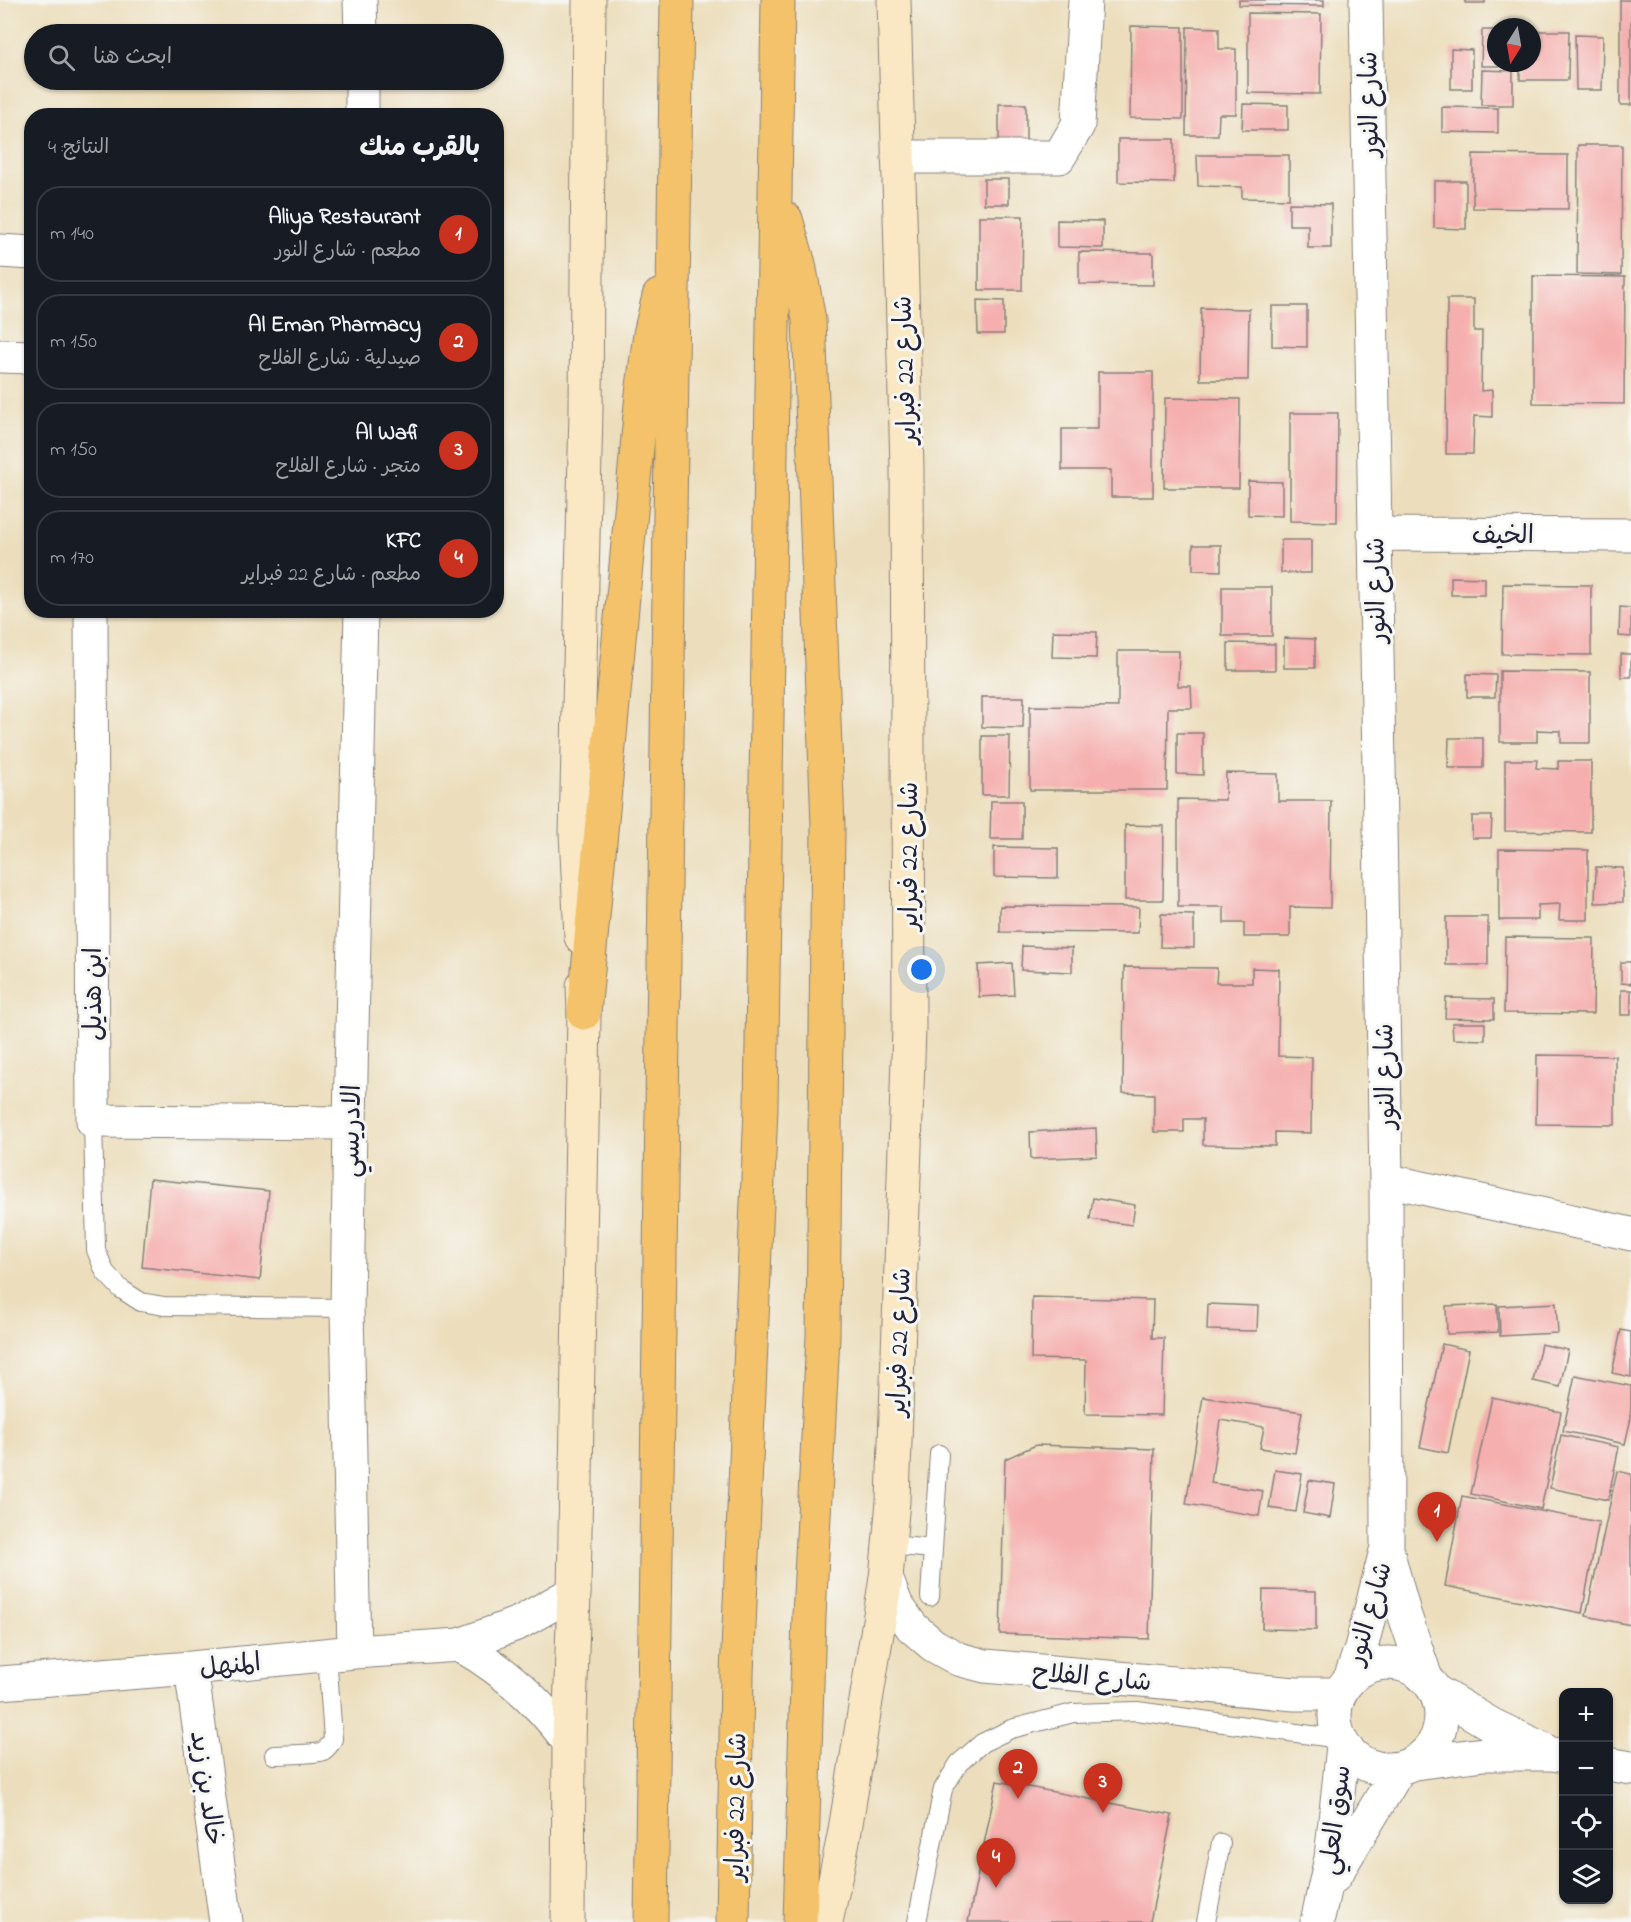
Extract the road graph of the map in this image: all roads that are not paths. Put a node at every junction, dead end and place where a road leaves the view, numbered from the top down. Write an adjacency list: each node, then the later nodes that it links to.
1 (360, 0): 8 (street)
2 (589, 0): 22 (main road)
3 (677, 0): 13 (highway)
4 (778, 0): 12 (highway, شارع 22 فبراير)
5 (894, 0): 11 (main road, شارع 22 فبراير)
6 (1085, 0): 11 (street)
7 (1366, 0): 18 (street, شارع النور)
8 (361, 24)
9 (362, 90): 10 (street)
10 (362, 108)
11 (898, 158): 29 (main road, شارع 22 فبراير)
12 (776, 182): 53 (highway, شارع 22 فبراير); 54 (highway)
13 (674, 226): 22 (highway); 52 (highway)
14 (0, 251): 15 (street)
15 (24, 252)
16 (0, 356): 17 (street)
17 (24, 357)
18 (1374, 534): 19 (street, الخيف); 25 (street, شارع النور)
19 (1631, 535)
20 (91, 618): 23 (street, ابن هذيل)
21 (361, 618): 24 (street, الادريسي)
22 (584, 1013): 33 (main road)
23 (93, 1121): 24 (street); 27 (lane)
24 (350, 1124): 27 (street, الادريسي)
25 (1386, 1180): 26 (street); 30 (street, شارع النور)
26 (1631, 1234)
27 (347, 1308): 36 (street, الادريسي)
28 (939, 1454): 31 (lane)
29 (890, 1545): 31 (lane); 32 (main road, شارع 22 فبراير)
30 (1387, 1547): 39 (street, شارع النور); 40 (street, شارع النور)
31 (933, 1549): 34 (lane)
32 (886, 1578): 40 (street, شارع الفلاح); 55 (main road, شارع 22 فبراير)
33 (574, 1592): 35 (street, المنهل); 41 (main road)
34 (930, 1597)
35 (460, 1645): 36 (street, المنهل); 41 (street)
36 (340, 1653): 37 (street, المنهل); 43 (lane)
37 (190, 1668): 38 (street, المنهل); 50 (street, خالد بن زيد)
38 (0, 1683)
39 (1430, 1684): 40 (street); 44 (street); 46 (street)
40 (1344, 1687): 42 (street)
41 (569, 1742): 51 (main road)
42 (1341, 1743): 46 (street); 49 (street, سوق العلي); 56 (lane)
43 (274, 1755)
44 (1558, 1755): 46 (street)
45 (1613, 1765): 47 (street)
46 (1407, 1766): 49 (street, سوق العلي)
47 (1631, 1768)
48 (1221, 1843): 57 (lane)
49 (1321, 1908)
50 (234, 1918)
51 (568, 1922)
52 (651, 1922)
53 (733, 1922)
54 (800, 1922)
55 (826, 1922)
56 (917, 1922)
57 (1206, 1922)

